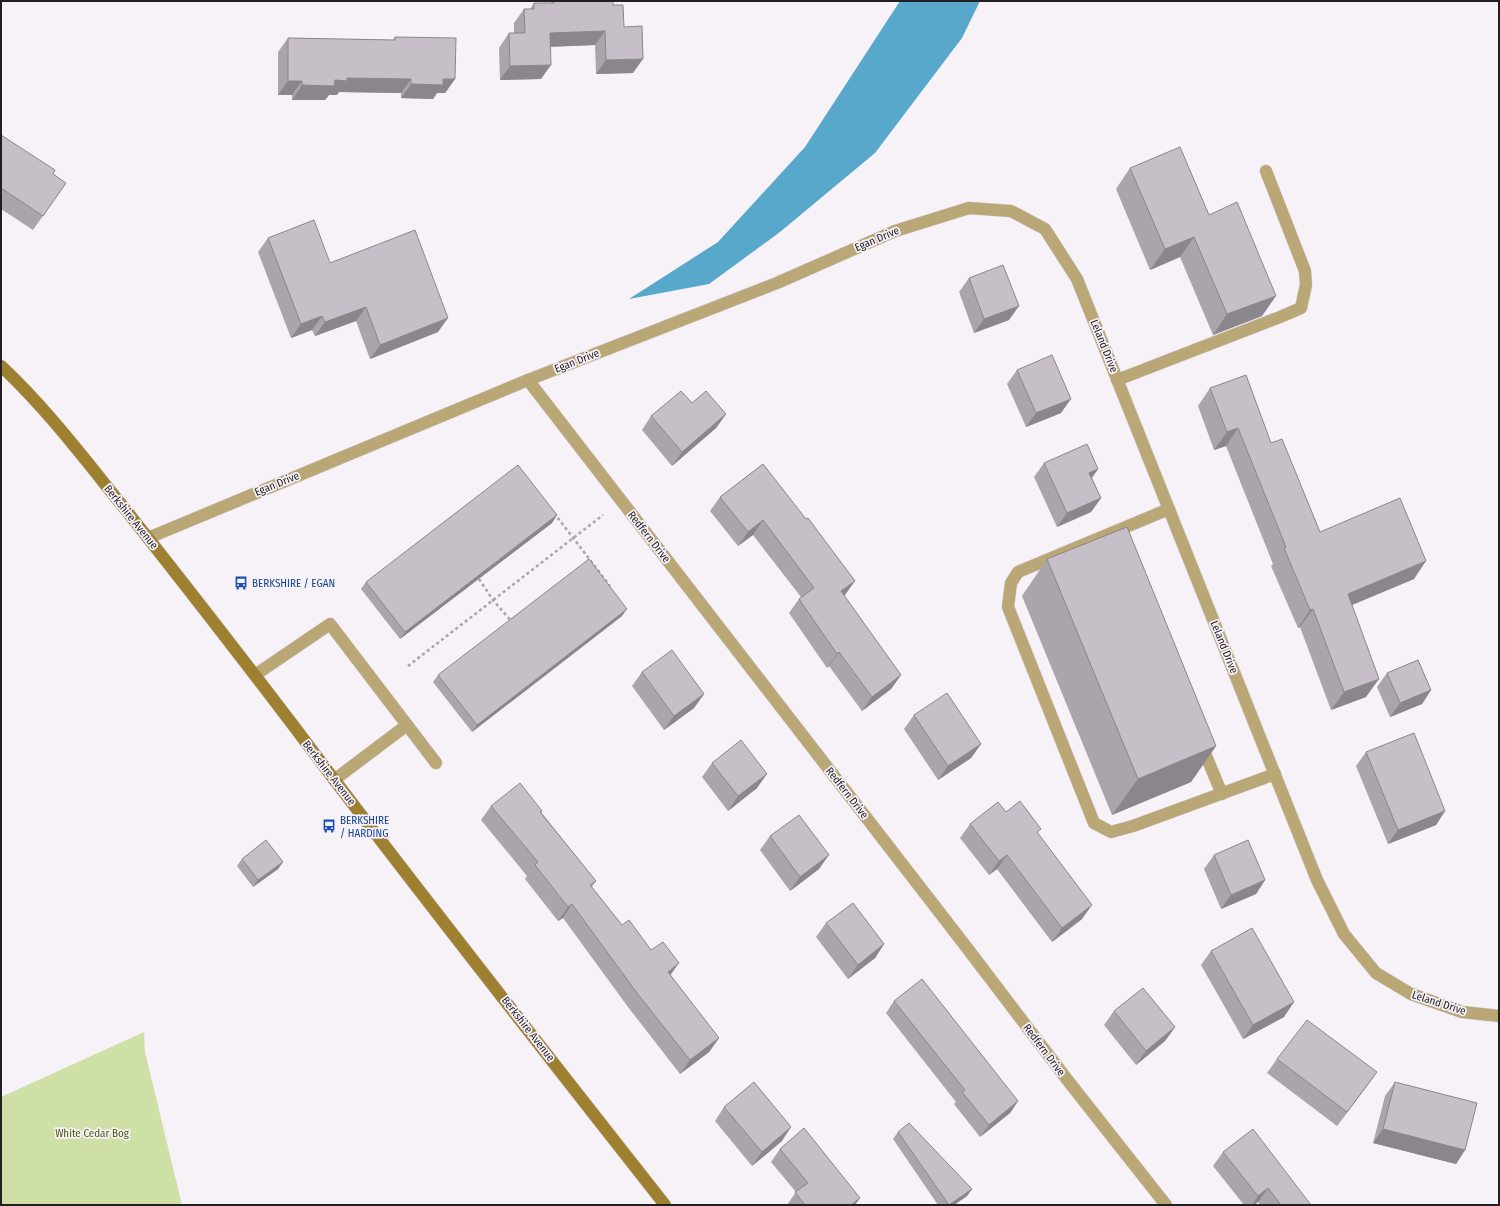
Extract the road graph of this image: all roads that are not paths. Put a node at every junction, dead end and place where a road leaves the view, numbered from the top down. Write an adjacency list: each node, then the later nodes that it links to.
1 (1266, 171): 5 (street)
2 (1011, 211): 4 (street, Egan Drive); 5 (street, Leland Drive)
3 (1, 366): 7 (main road, Berkshire Avenue)
4 (528, 380): 7 (street, Egan Drive); 17 (street, Redfern Drive)
5 (1117, 380): 6 (street, Leland Drive)
6 (1169, 509): 12 (street, Leland Drive); 14 (street)
7 (148, 538): 8 (main road, Berkshire Avenue)
8 (255, 675): 9 (street); 13 (main road, Berkshire Avenue)
9 (406, 725): 11 (street); 13 (street)
10 (1198, 735): 14 (street)
11 (436, 763)
12 (1275, 774): 14 (street); 15 (street, Leland Drive)
13 (334, 780): 16 (main road, Berkshire Avenue)
14 (1222, 794)
15 (1499, 1016)
16 (665, 1205)
17 (1166, 1205)

